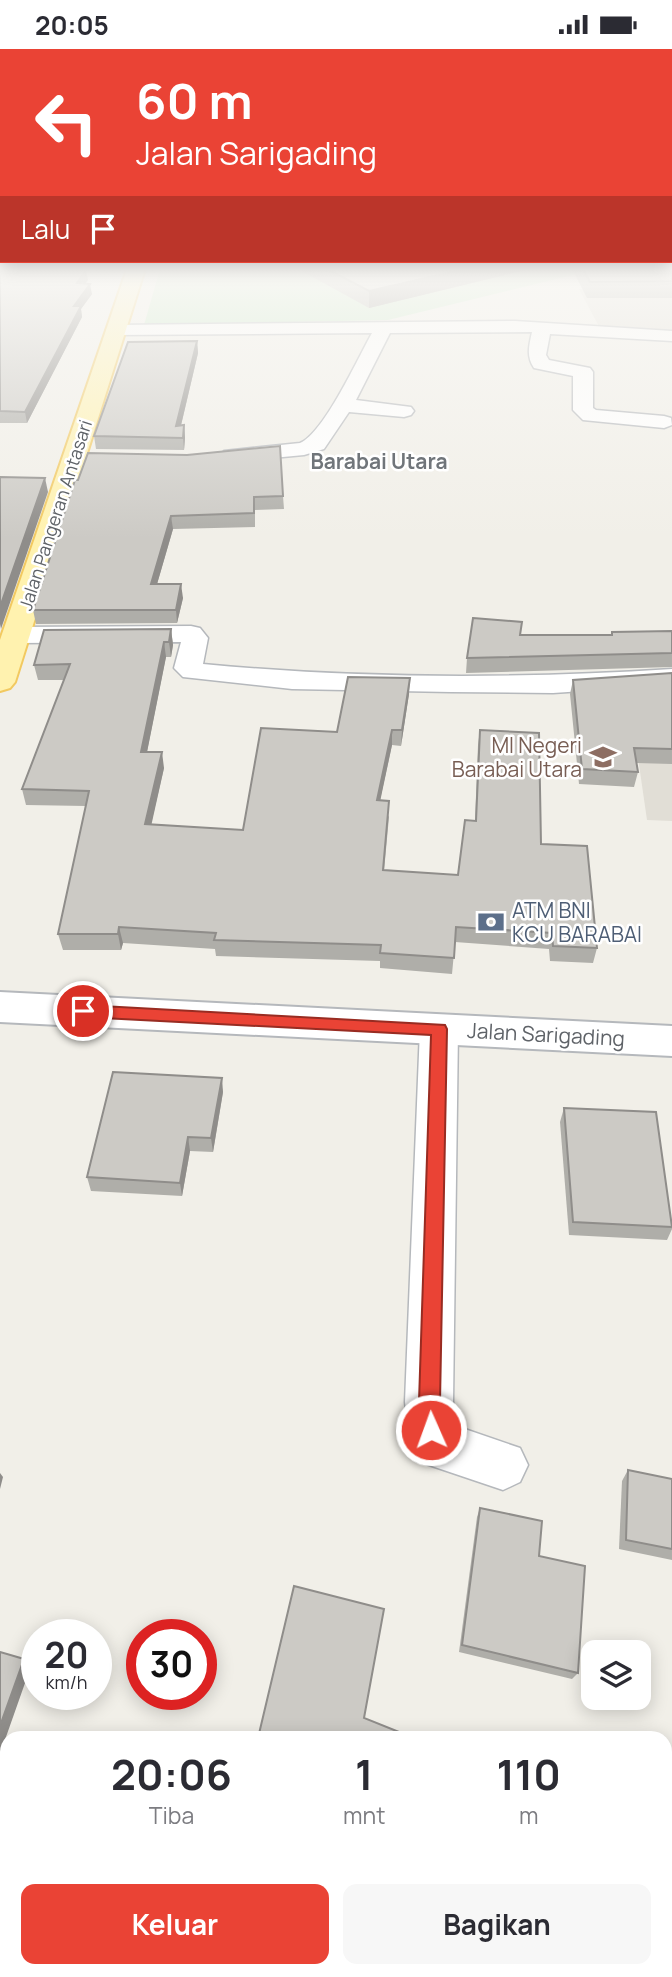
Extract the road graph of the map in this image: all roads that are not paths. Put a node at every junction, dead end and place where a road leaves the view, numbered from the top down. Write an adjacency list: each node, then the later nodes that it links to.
1 (106, 359): 8 (main road, Jalan Pangeran Antasari)
2 (367, 359): 4 (street)
3 (539, 359): 6 (street)
4 (343, 405): 5 (street); 10 (street)
5 (404, 411)
6 (668, 422): 7 (street)
7 (672, 443)
8 (74, 457): 9 (street); 11 (main road, Jalan Pangeran Antasari)
9 (99, 457)
10 (212, 457)
11 (15, 635): 12 (street); 13 (main road, Jalan Pangeran Antasari)
12 (672, 677)
13 (0, 682)
14 (0, 1007): 15 (street, Jalan Sarigading)
15 (439, 1029): 16 (street, Jalan Sarigading); 17 (street)
16 (672, 1041)
17 (503, 1465)

